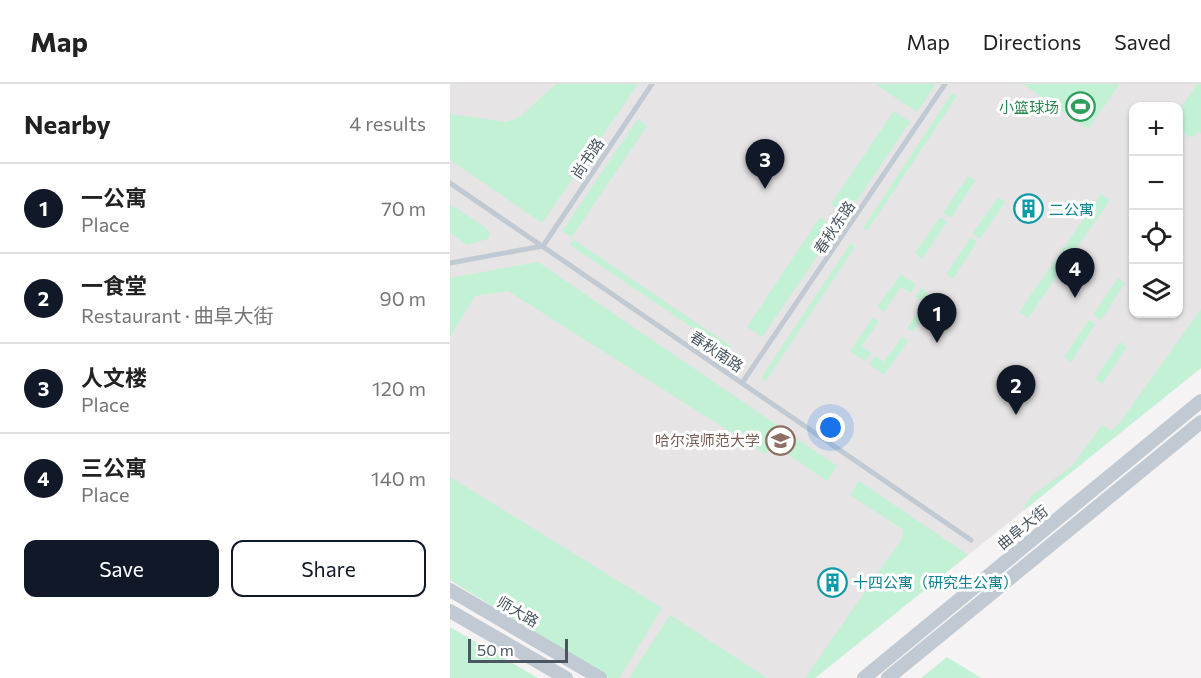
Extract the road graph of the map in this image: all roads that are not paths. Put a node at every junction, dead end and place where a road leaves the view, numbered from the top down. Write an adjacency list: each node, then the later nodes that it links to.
1 (652, 84): 4 (lane, 尚书路)
2 (945, 84): 6 (lane, 春秋东路)
3 (450, 183): 4 (lane, 春秋南路)
4 (543, 246): 5 (lane); 6 (lane, 春秋南路)
5 (450, 263)
6 (742, 383): 9 (lane, 春秋南路)
7 (1201, 401): 14 (street, 曲阜大街)
8 (1201, 422): 15 (street)
9 (971, 540)
10 (450, 590): 13 (street, 师大路)
11 (450, 611): 12 (street)
12 (566, 678)
13 (600, 678)
14 (864, 678)
15 (888, 678)

